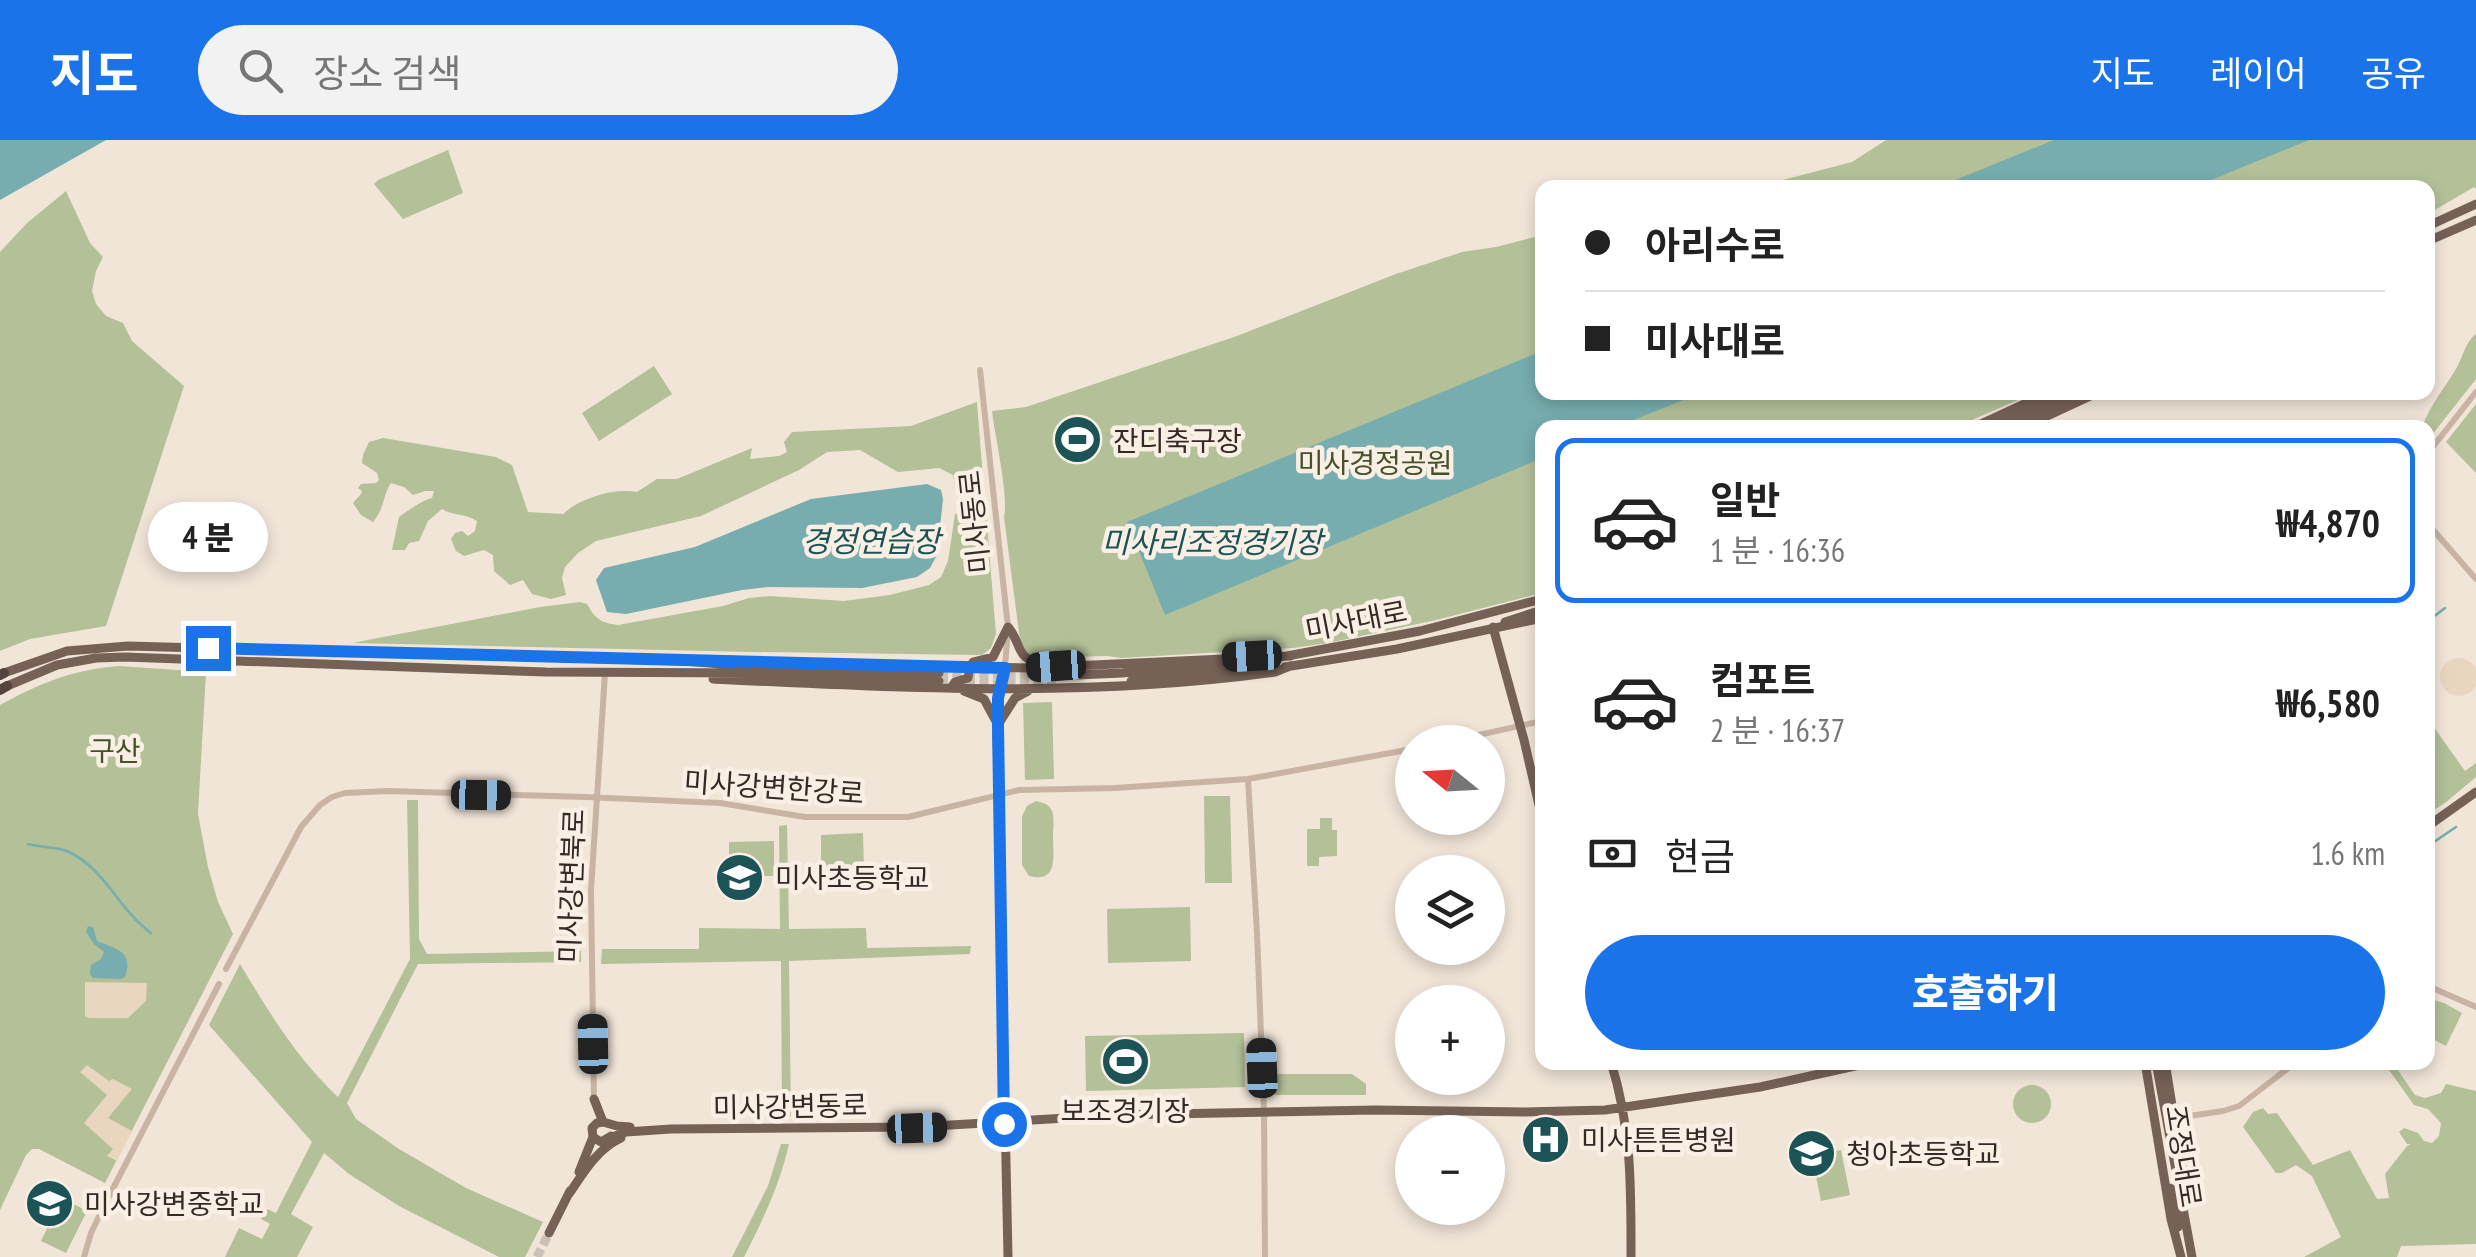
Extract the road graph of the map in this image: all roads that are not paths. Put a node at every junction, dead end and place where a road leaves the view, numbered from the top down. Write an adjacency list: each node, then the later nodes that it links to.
1 (2476, 204): 3 (main road)
2 (2476, 220): 4 (main road)
3 (2435, 223)
4 (2435, 238)
5 (980, 370): 21 (street, 미사동로)
6 (2476, 392): 15 (street)
7 (2033, 400): 11 (main road)
8 (2048, 400): 12 (main road)
9 (2064, 400): 13 (main road)
10 (2082, 400): 14 (main road)
11 (1989, 420)
12 (2006, 420)
13 (2021, 420)
14 (2039, 420)
15 (2435, 445)
16 (2435, 532): 17 (street)
17 (2476, 579)
18 (1535, 602): 24 (main road, 미사대로)
19 (1535, 613): 22 (main road, 미사대로)
20 (1535, 619): 22 (main road, 미사대로)
21 (1008, 627): 25 (main road); 26 (street, 미사동로); 30 (main road)
22 (1493, 628): 24 (main road, 미사대로); 37 (main road)
23 (684, 661): 25 (main road); 27 (main road); 29 (main road)
24 (1290, 661): 30 (main road, 미사대로); 30 (main road)
25 (961, 666): 26 (main road); 32 (main road)
26 (1005, 668): 30 (main road); 33 (main road)
27 (1, 673)
28 (605, 674): 29 (main road); 31 (main road); 44 (street, 미사강변북로)
29 (681, 674): 32 (main road)
30 (1056, 678): 34 (main road)
31 (4, 688)
32 (954, 688): 33 (main road); 36 (main road)
33 (1000, 688): 34 (main road); 36 (main road)
34 (1033, 688): 36 (main road)
35 (1535, 723): 37 (street)
36 (998, 725): 43 (main road)
37 (1521, 728): 38 (street); 41 (main road)
38 (1505, 731)
39 (1395, 753): 40 (street, 미사강변한강로)
40 (1248, 779): 43 (street, 미사강변한강로); 58 (street)
41 (1535, 788)
42 (2476, 792): 45 (main road)
43 (999, 794): 44 (street, 미사강변한강로); 61 (main road)
44 (596, 798): 46 (street, 미사강변한강로); 56 (street, 미사강변북로)
45 (2435, 821)
46 (226, 969)
47 (219, 984): 66 (street)
48 (2435, 989): 49 (street)
49 (2476, 1006)
50 (1613, 1070): 57 (main road)
51 (1837, 1070): 57 (main road, 미사강변동로)
52 (2151, 1070): 70 (main road, 조정대로)
53 (2152, 1070): 71 (main road, 조정대로)
54 (2167, 1070): 59 (main road, 조정대로)
55 (2286, 1070): 59 (street)
56 (594, 1099): 60 (main road); 63 (main road)
57 (1624, 1106): 58 (main road, 미사강변동로); 69 (main road)
58 (1264, 1111): 61 (main road, 미사강변동로); 68 (street)
59 (2176, 1118): 71 (main road, 조정대로)
60 (606, 1123): 62 (main road); 63 (main road); 63 (main road)
61 (1004, 1124): 62 (main road, 미사강변동로); 67 (main road)
62 (663, 1130): 63 (main road); 64 (main road)
63 (599, 1136): 64 (main road)
64 (569, 1194): 65 (main road)
65 (549, 1233)
66 (84, 1257)
67 (1008, 1257)
68 (1265, 1257)
69 (1631, 1257)
70 (2181, 1257)
71 (2192, 1257)

